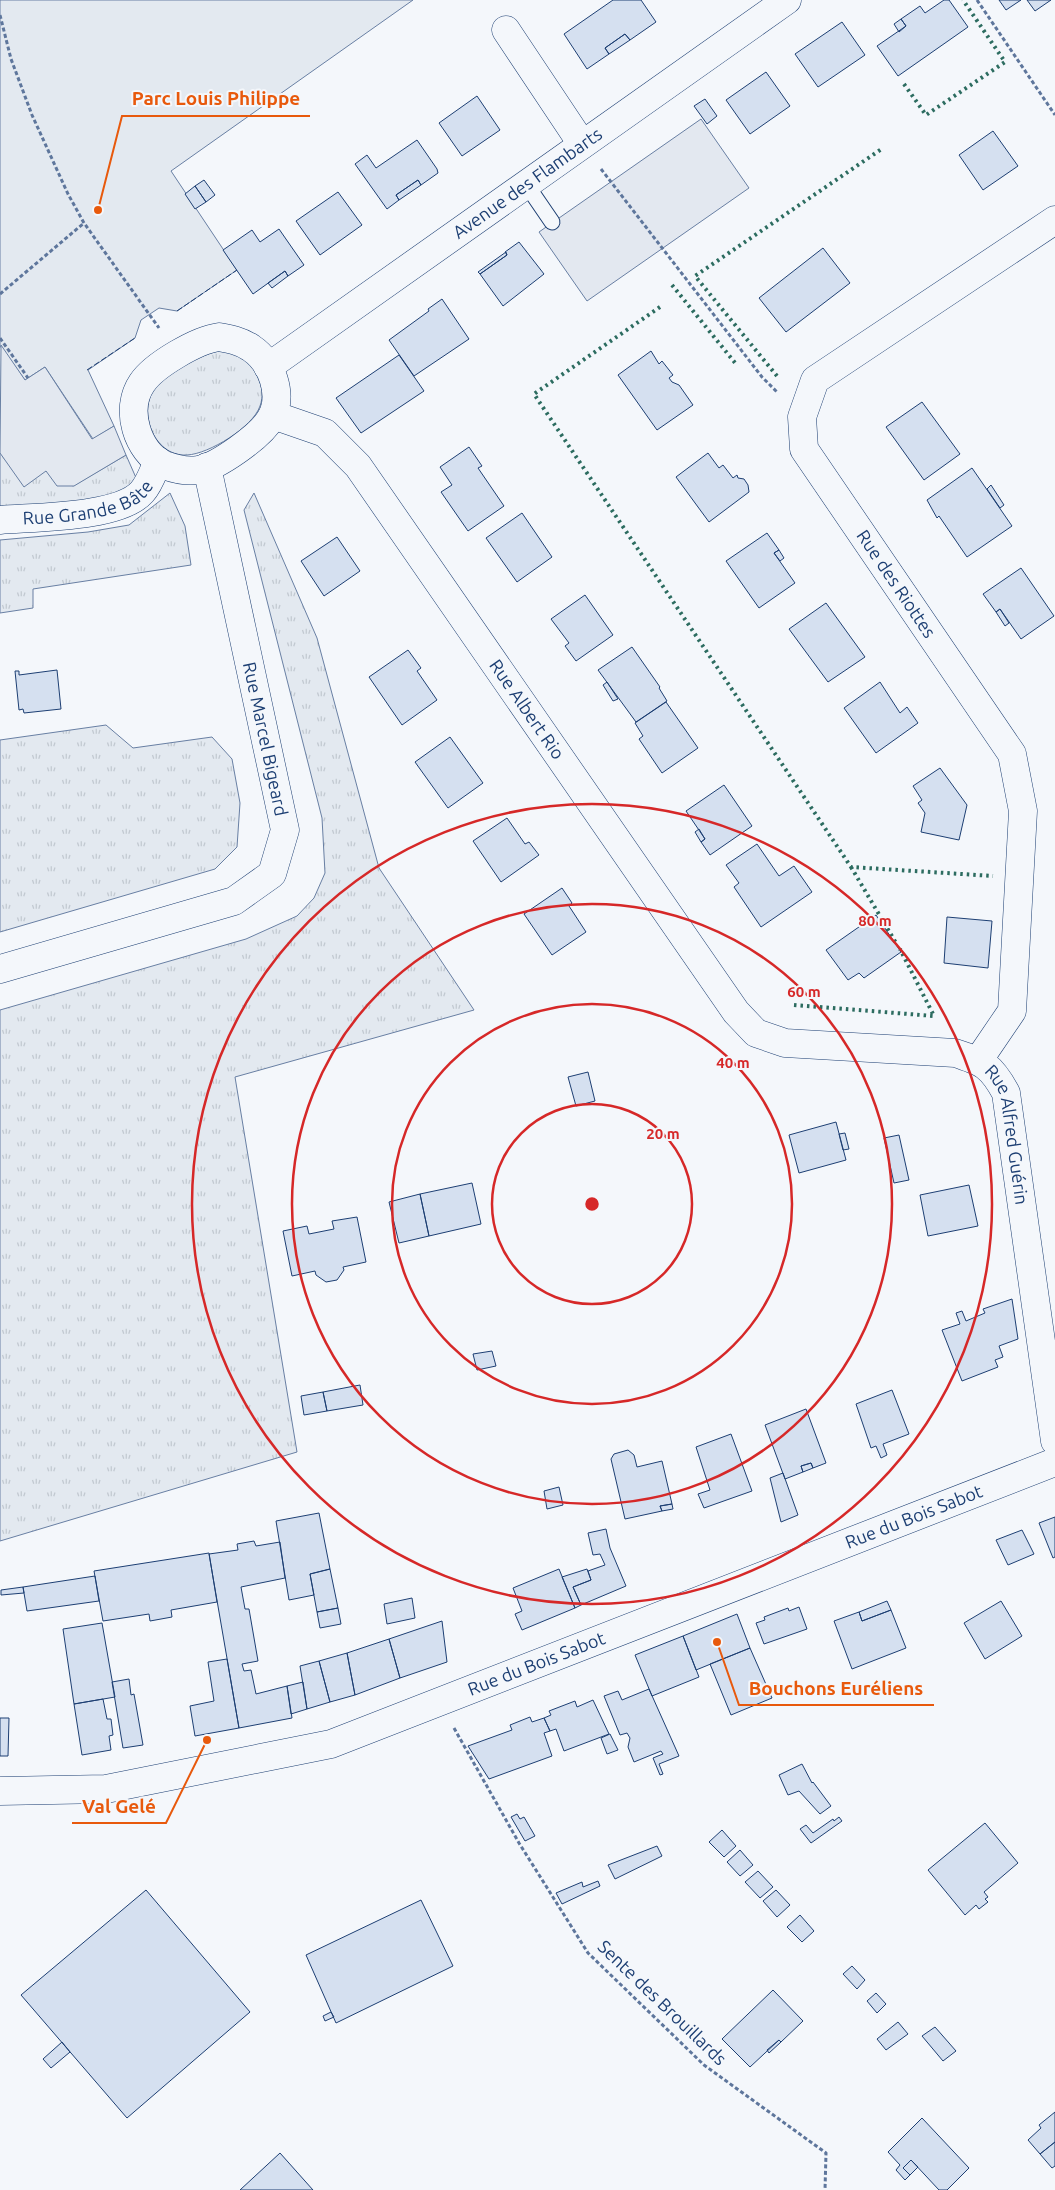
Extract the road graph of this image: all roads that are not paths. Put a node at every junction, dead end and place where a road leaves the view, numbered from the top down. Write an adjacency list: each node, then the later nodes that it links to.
1 (786, 0): 3 (street, Avenue des Flambarts)
2 (506, 30): 3 (street)
3 (582, 144): 4 (street, Avenue des Flambarts)
4 (526, 184): 6 (lane); 7 (street, Avenue des Flambarts)
5 (1055, 220): 14 (street, Rue des Riottes)
6 (552, 222)
7 (268, 367): 8 (street); 9 (street)
8 (273, 415): 10 (street); 13 (street, Rue Albert Rio)
9 (158, 461): 10 (street); 11 (street, Rue Grande Bâte)
10 (207, 467): 12 (street, Rue Marcel Bigeard)
11 (0, 520)
12 (0, 969)
13 (756, 1033): 14 (street, Rue Alfred Guérin)
14 (978, 1060): 15 (street, Rue Alfred Guérin)
15 (1055, 1441)
16 (1055, 1462): 17 (street, Rue du Bois Sabot)
17 (0, 1791)

